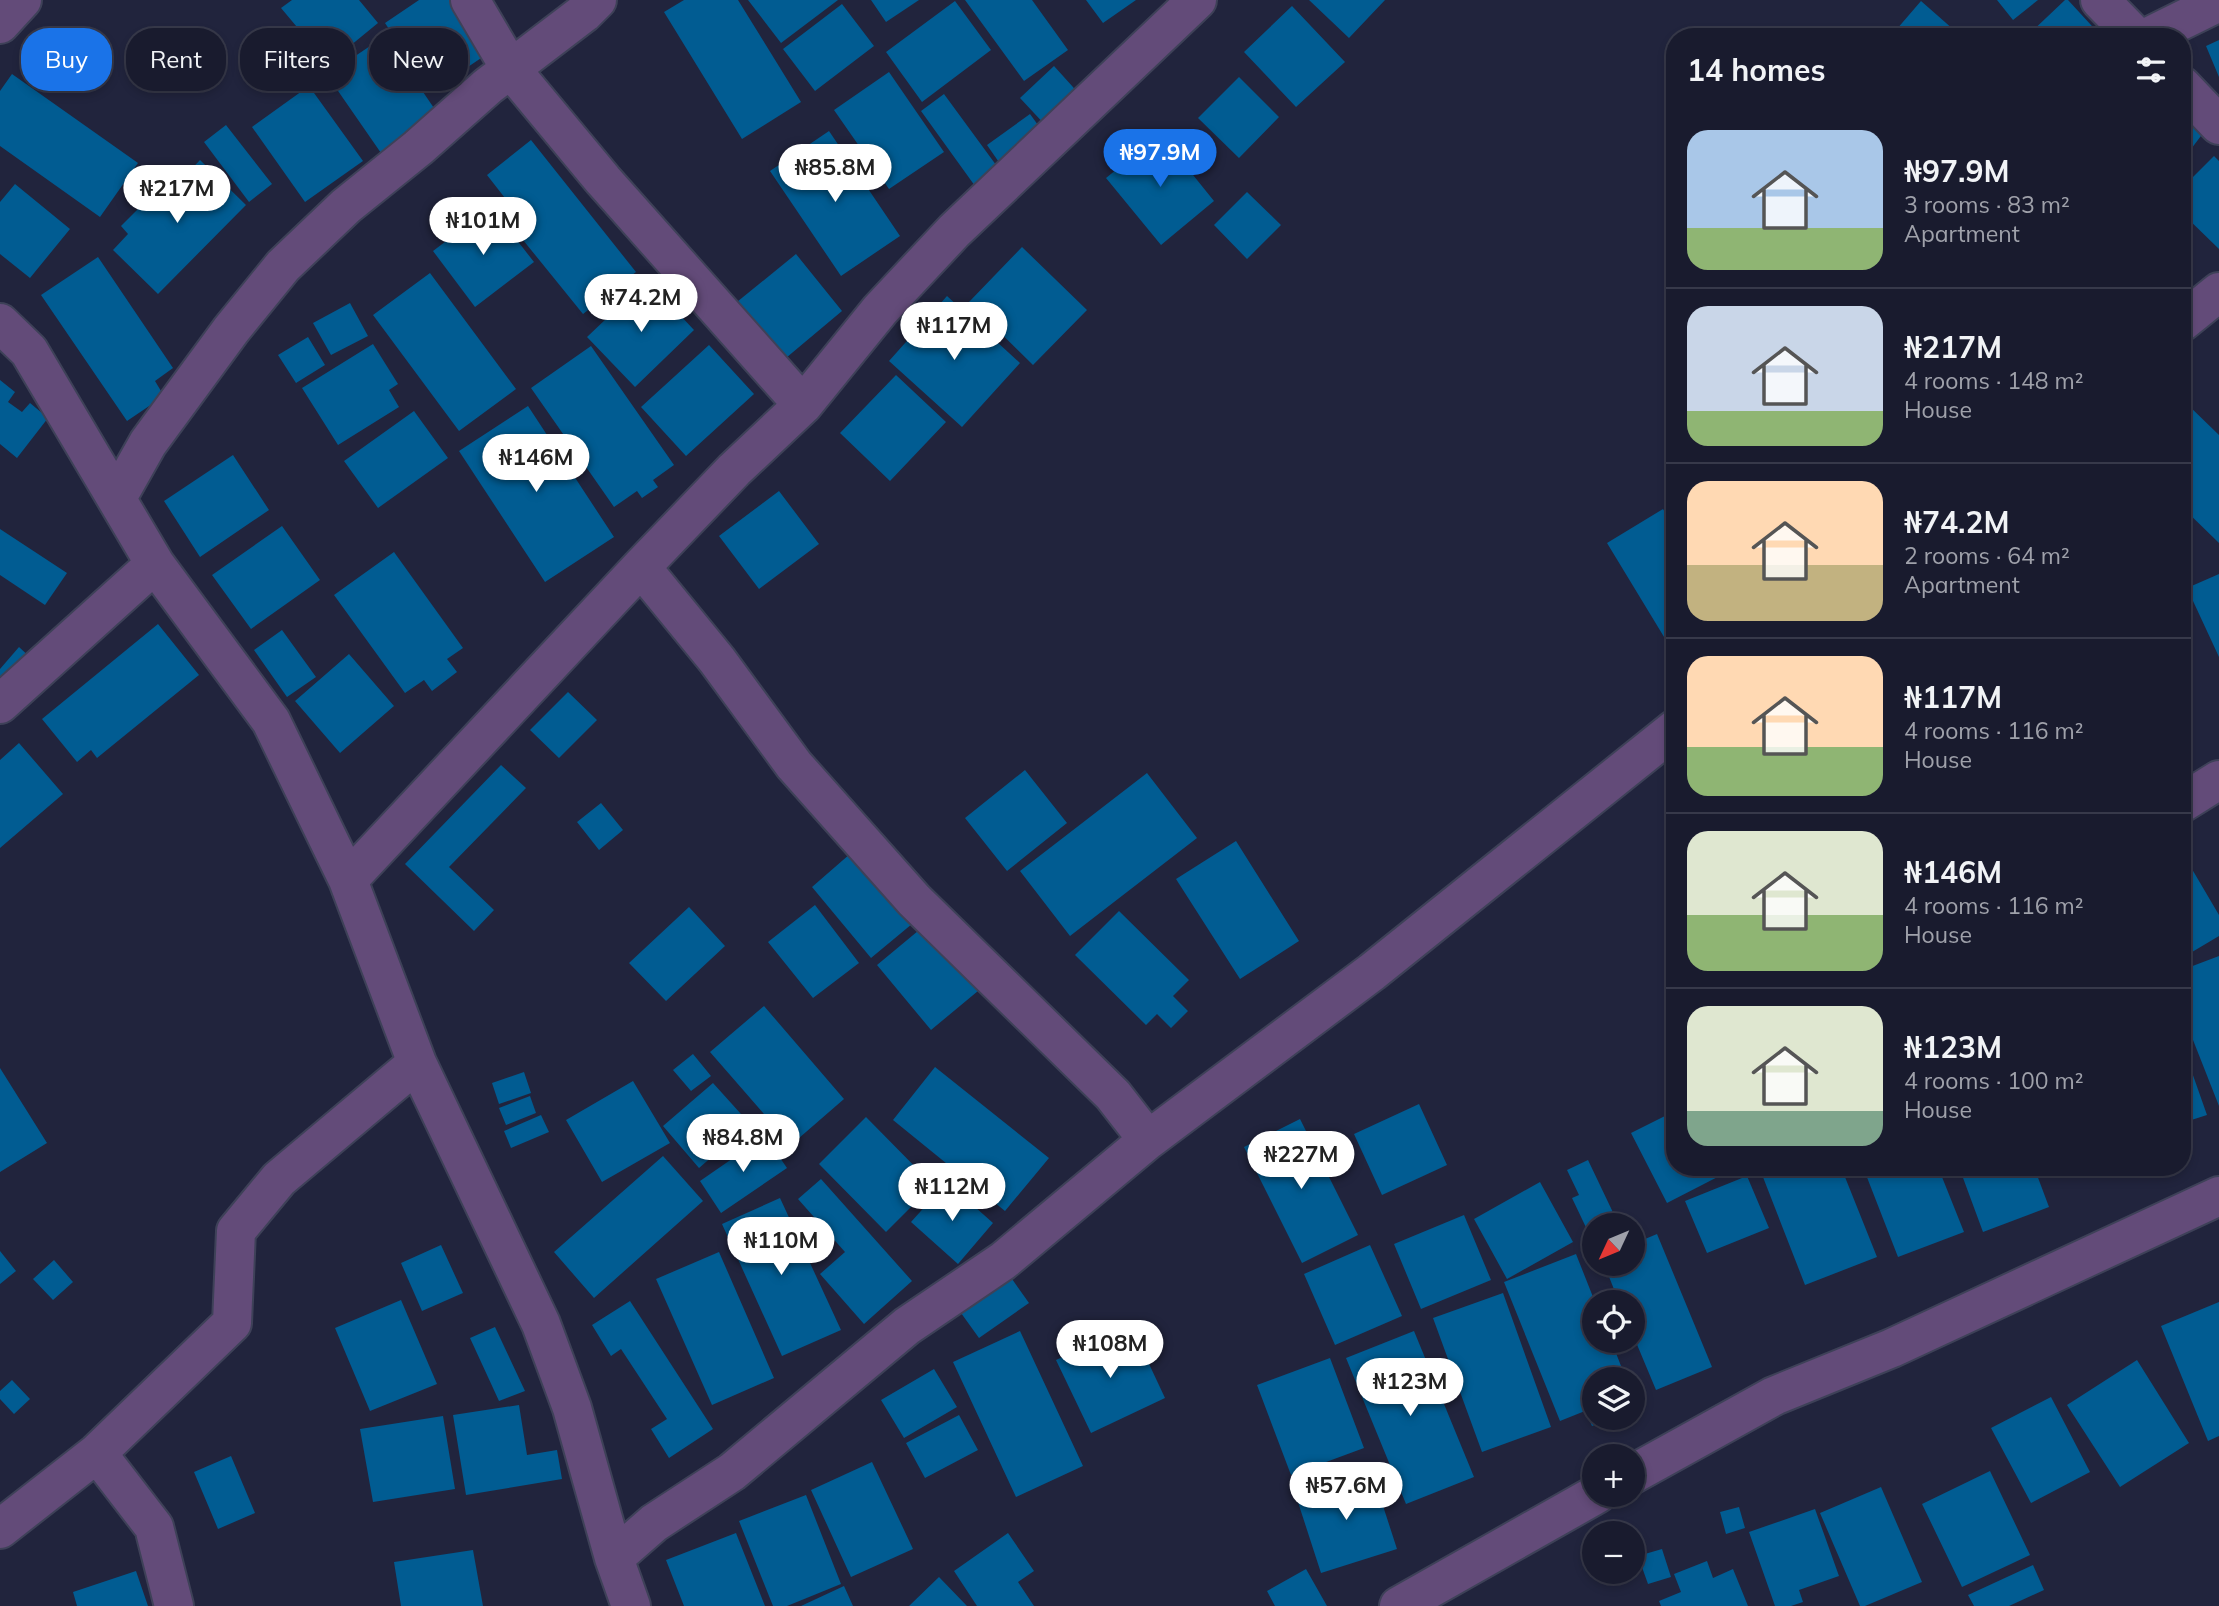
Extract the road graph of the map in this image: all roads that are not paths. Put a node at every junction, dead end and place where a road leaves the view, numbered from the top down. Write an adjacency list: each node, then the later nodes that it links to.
1 (22, 0): 7 (street)
2 (470, 0): 10 (street)
3 (597, 0): 10 (street)
4 (1197, 0): 16 (street)
5 (2100, 0): 8 (street)
6 (2219, 2): 9 (street)
7 (0, 24)
8 (2127, 28)
9 (2166, 28)
10 (510, 68): 16 (street); 17 (street)
11 (2191, 95): 12 (street)
12 (2219, 125)
13 (2219, 292): 14 (street)
14 (2191, 315)
15 (0, 323): 17 (street)
16 (803, 405): 19 (street)
17 (117, 498): 18 (street)
18 (155, 564): 20 (street); 24 (street)
19 (641, 566): 24 (street); 26 (street)
20 (0, 704)
21 (1666, 736): 26 (street)
22 (2219, 780): 23 (street)
23 (2191, 797)
24 (348, 880): 25 (street)
25 (417, 1063): 28 (street); 32 (street)
26 (1148, 1140): 32 (street)
27 (2219, 1196): 29 (street)
28 (97, 1453): 31 (street); 33 (street)
29 (1645, 1467)
30 (1582, 1502): 35 (street)
31 (0, 1529)
32 (614, 1558): 34 (street)
33 (174, 1606)
34 (631, 1606)
35 (1399, 1606)

